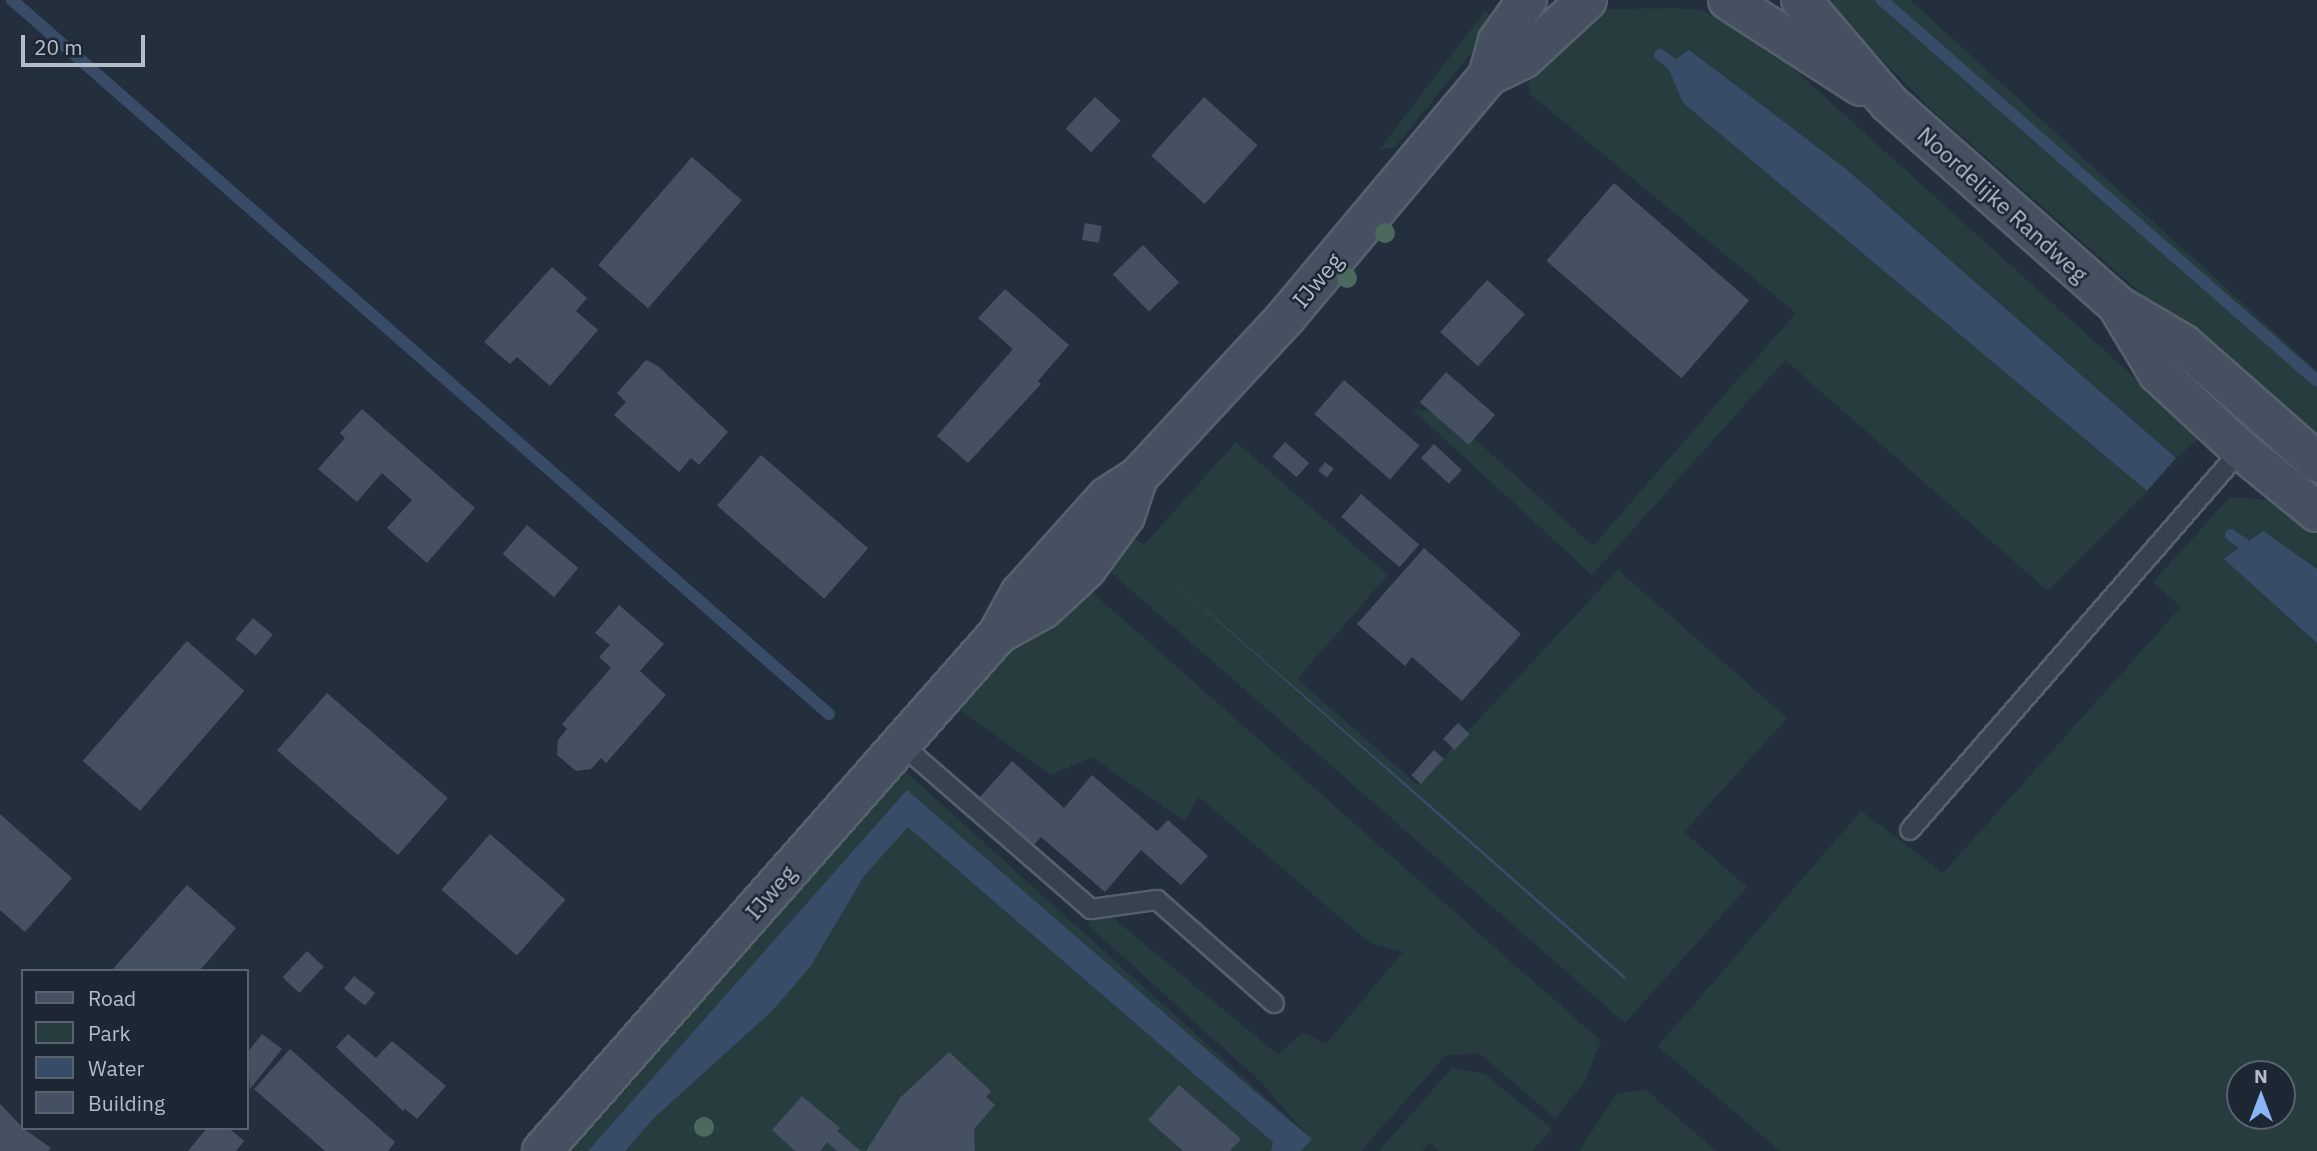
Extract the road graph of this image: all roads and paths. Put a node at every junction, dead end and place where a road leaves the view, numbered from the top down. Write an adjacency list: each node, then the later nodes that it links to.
1 (1527, 0): 5 (street, IJweg)
2 (1587, 0): 5 (street, IJweg)
3 (1728, 0): 6 (street, Noordelijke Randweg)
4 (1801, 0): 6 (street, Noordelijke Randweg)
5 (1488, 76): 11 (street, IJweg)
6 (1889, 103): 7 (street, Noordelijke Randweg)
7 (2117, 305): 8 (street, Noordelijke Randweg); 9 (street, Noordelijke Randweg)
8 (2241, 450): 10 (street, Noordelijke Randweg); 12 (lane)
9 (2317, 462)
10 (2317, 512)
11 (901, 744): 13 (lane); 14 (street, IJweg)
12 (1910, 830)
13 (1274, 1003)
14 (542, 1151)

